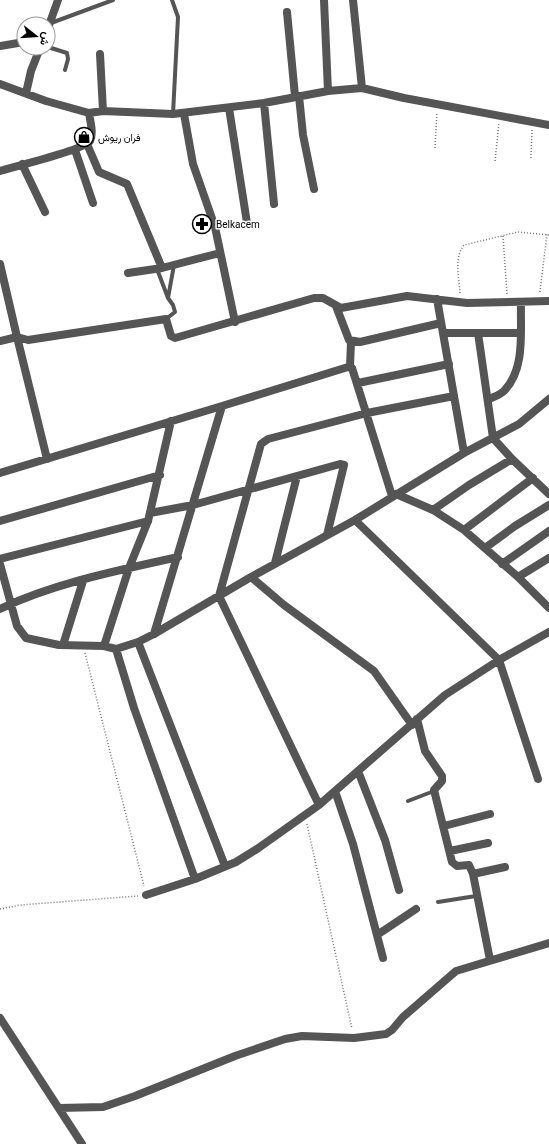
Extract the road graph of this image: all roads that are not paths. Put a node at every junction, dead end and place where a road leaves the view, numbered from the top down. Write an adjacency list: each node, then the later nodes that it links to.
1 (58, 0): 7 (street)
2 (113, 0): 8 (lane)
3 (172, 0): 24 (lane)
4 (324, 0): 17 (street)
5 (353, 0): 16 (street)
6 (287, 12): 19 (street)
7 (52, 16)
8 (56, 23)
9 (16, 43): 10 (street)
10 (0, 46)
11 (56, 50): 14 (lane)
12 (100, 54): 22 (street)
13 (37, 56): 18 (street)
14 (65, 70)
15 (0, 84): 18 (street)
16 (362, 88): 17 (street); 26 (street)
17 (328, 91): 19 (street)
18 (26, 93): 23 (street)
19 (297, 96): 20 (street); 31 (street)
20 (264, 103): 21 (street); 33 (street)
21 (229, 108): 25 (street); 35 (street)
22 (102, 111): 23 (street); 24 (street)
23 (89, 113): 27 (street)
24 (173, 114): 25 (street)
25 (184, 114): 36 (street)
26 (549, 125)
27 (87, 144): 28 (street); 39 (street)
28 (75, 150): 29 (street); 32 (street)
29 (22, 164): 30 (street); 34 (street)
30 (0, 171)
31 (314, 189)
32 (93, 203)
33 (274, 204)
34 (45, 212)
35 (247, 223)
36 (220, 253): 38 (street); 47 (street)
37 (0, 264): 52 (street)
38 (174, 265): 39 (street); 41 (lane)
39 (160, 268): 40 (street); 41 (lane)
40 (128, 273)
41 (168, 298): 46 (lane)
42 (437, 299): 44 (street); 45 (street); 48 (street)
43 (549, 301): 44 (street)
44 (521, 302): 51 (street)
45 (336, 306): 47 (street); 54 (street)
46 (166, 319): 47 (street); 52 (street)
47 (235, 322)
48 (441, 323): 49 (street); 54 (street)
49 (443, 333): 50 (street); 55 (street)
50 (478, 333): 51 (street); 60 (street)
51 (520, 333): 60 (street)
52 (17, 337): 53 (street); 66 (street)
53 (0, 341)
54 (351, 341): 56 (street)
55 (449, 364): 57 (street); 58 (street)
56 (350, 367): 57 (street); 61 (street)
57 (358, 383): 62 (street)
58 (454, 396): 62 (street); 65 (street)
59 (549, 399): 64 (street)
60 (488, 400): 64 (street)
61 (222, 406): 63 (street); 76 (street)
62 (367, 413): 72 (street); 74 (street)
63 (171, 421): 66 (street); 69 (street)
64 (493, 438): 65 (street); 67 (street)
65 (464, 453): 74 (street)
66 (48, 459): 68 (street)
67 (512, 459): 71 (street); 77 (street)
68 (0, 473)
69 (160, 475): 78 (street); 80 (street)
70 (297, 476): 72 (street); 83 (street); 88 (street)
71 (533, 478): 73 (street); 81 (street)
72 (249, 490): 76 (street); 95 (street)
73 (549, 494)
74 (394, 495): 77 (street); 79 (street)
75 (549, 505): 84 (street)
76 (193, 506): 78 (street); 85 (street)
77 (433, 510): 81 (street)
78 (149, 517): 87 (street); 91 (street)
79 (355, 520): 83 (street); 106 (street)
80 (0, 521)
81 (464, 530): 84 (street)
82 (549, 531): 90 (street)
83 (327, 535): 88 (street)
84 (485, 548): 90 (street)
85 (178, 557): 91 (street); 101 (street)
86 (549, 558): 93 (street)
87 (0, 559)
88 (275, 563): 92 (street)
89 (0, 564): 97 (street)
90 (502, 564): 93 (street)
91 (129, 568): 94 (street); 104 (street)
92 (250, 577): 95 (street); 107 (street)
93 (518, 577): 96 (street)
94 (83, 580): 97 (street); 103 (street)
95 (219, 596): 101 (street); 113 (street)
96 (546, 598): 98 (street)
97 (10, 604): 99 (street); 103 (street)
98 (549, 608)
99 (0, 609)
100 (549, 632): 106 (street)
101 (154, 634): 102 (street)
102 (138, 642): 105 (street); 118 (street)
103 (63, 645): 104 (street)
104 (104, 646): 105 (street)
105 (116, 649): 121 (street)
106 (499, 660): 107 (street); 109 (street)
107 (414, 722): 108 (street); 110 (street)
108 (358, 771): 111 (street); 122 (street)
109 (538, 779)
110 (434, 790): 112 (lane); 115 (street)
111 (335, 791): 113 (street); 127 (street)
112 (408, 801)
113 (319, 805): 118 (street)
114 (490, 814): 115 (street)
115 (444, 826): 117 (street)
116 (488, 843): 117 (street)
117 (450, 851): 120 (street)
118 (225, 866): 121 (street)
119 (506, 867): 120 (street)
120 (473, 874): 124 (street)
121 (195, 879): 123 (street)
122 (399, 890)
123 (146, 895)
124 (476, 896): 125 (lane); 130 (street)
125 (438, 902)
126 (416, 909): 127 (street)
127 (377, 935): 129 (street)
128 (549, 943): 130 (street)
129 (384, 958)
130 (490, 960): 132 (street)
131 (0, 1018): 132 (street)
132 (59, 1108): 133 (street)
133 (82, 1144)

